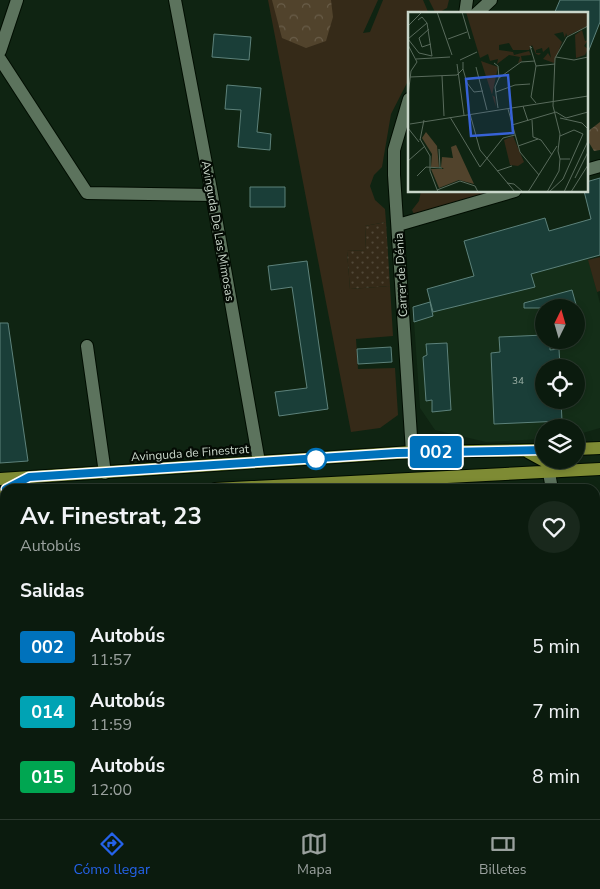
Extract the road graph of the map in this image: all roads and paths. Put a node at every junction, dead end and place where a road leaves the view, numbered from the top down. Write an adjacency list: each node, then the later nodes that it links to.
1 (17, 0): 5 (street)
2 (175, 0): 9 (street, Avinguda De Las Mimosas)
3 (491, 0): 4 (street)
4 (478, 12)
5 (0, 51)
6 (0, 59): 9 (street)
7 (408, 102): 10 (street, Carrer de Dénia)
8 (512, 192): 10 (street)
9 (212, 194): 18 (street, Avinguda De Las Mimosas)
10 (398, 225): 16 (street, Carrer de Dénia)
11 (87, 346): 24 (street)
12 (600, 448): 13 (main road)
13 (585, 449)
14 (523, 450): 15 (main road, Avinguda de Finestrat); 16 (main road, Avinguda de Finestrat); 17 (main road)
15 (535, 450)
16 (412, 452): 18 (main road, Avinguda de Finestrat)
17 (535, 454)
18 (259, 462): 24 (main road, Avinguda de Finestrat)
19 (535, 466): 28 (main road)
20 (585, 468): 22 (main road)
21 (550, 469): 29 (street)
22 (600, 469)
23 (0, 472): 25 (street)
24 (105, 473): 25 (main road, Avinguda de Finestrat)
25 (29, 477): 26 (main road, Avinguda de Finestrat); 27 (street)
26 (0, 479)
27 (18, 484)
28 (333, 484)
29 (551, 484)

